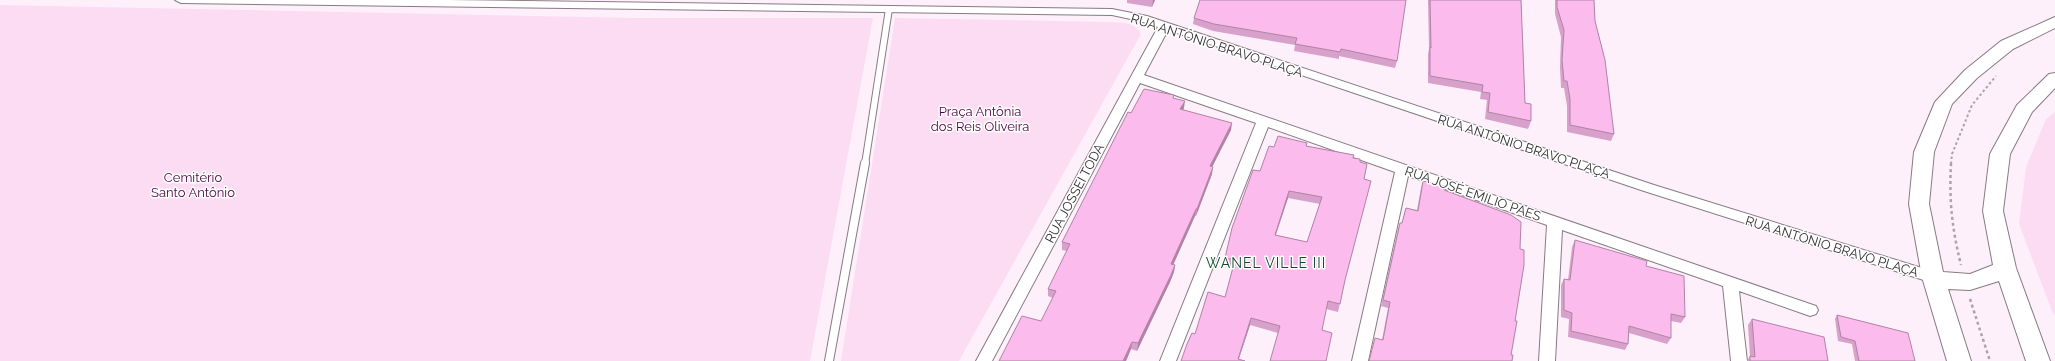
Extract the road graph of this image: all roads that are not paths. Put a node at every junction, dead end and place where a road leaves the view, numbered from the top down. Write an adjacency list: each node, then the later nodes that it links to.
1 (181, 0): 2 (street, RUA ANTÔNIO BRAVO PLAÇA)
2 (616, 3): 3 (street, RUA ANTÔNIO BRAVO PLAÇA)
3 (756, 3): 4 (street, RUA ANTÔNIO BRAVO PLAÇA)
4 (889, 9): 6 (street, RUA ANTÔNIO BRAVO PLAÇA); 16 (lane)
5 (2055, 22): 13 (main road)
6 (1164, 26): 7 (street, RUA JOSSEI TODA); 13 (street, RUA ANTÔNIO BRAVO PLAÇA)
7 (1136, 77): 9 (street, RUA JOSÉ EMILIO PAES); 17 (street, RUA JOSSEI TODA)
8 (2055, 78): 12 (main road)
9 (1264, 120): 10 (street, RUA JOSÉ EMILIO PAES); 18 (street)
10 (1403, 168): 11 (street, RUA JOSÉ EMILIO PAES); 19 (street)
11 (1555, 221): 14 (street, RUA JOSÉ EMILIO PAES); 20 (street)
12 (2004, 268): 13 (main road); 23 (main road)
13 (1932, 277): 22 (main road)
14 (1730, 282): 15 (street, RUA JOSÉ EMILIO PAES); 21 (street)
15 (1810, 310)
16 (829, 361)
17 (984, 361)
18 (1168, 361)
19 (1360, 361)
20 (1547, 361)
21 (1739, 361)
22 (1959, 361)
23 (2038, 361)

